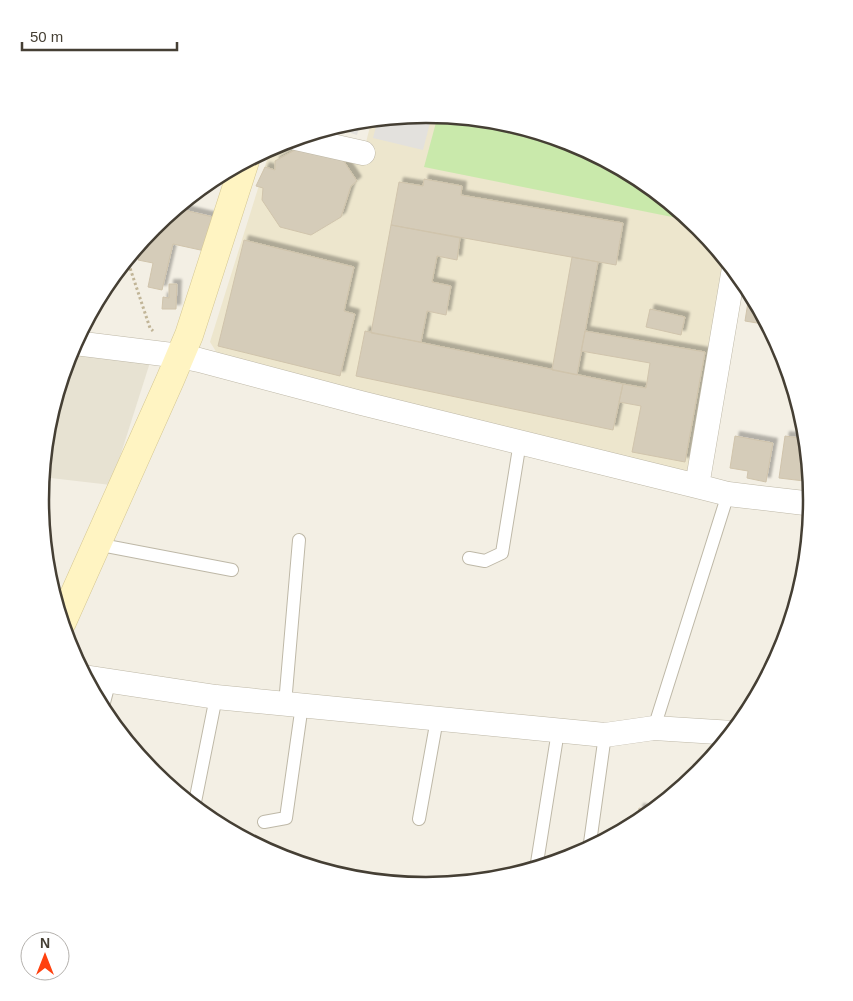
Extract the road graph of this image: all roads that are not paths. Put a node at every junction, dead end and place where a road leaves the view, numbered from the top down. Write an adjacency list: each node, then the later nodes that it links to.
1 (311, 141): 2 (street)
2 (363, 153)
3 (242, 171): 6 (street)
4 (732, 279): 8 (street)
5 (83, 344): 6 (street)
6 (180, 356): 7 (street); 12 (street)
7 (520, 442): 8 (street); 13 (lane)
8 (697, 486): 9 (street)
9 (728, 494): 10 (street); 22 (lane)
10 (804, 503)
11 (299, 540): 20 (lane)
12 (96, 544): 14 (lane); 15 (street)
13 (470, 558)
14 (232, 570)
15 (65, 608)
16 (93, 677): 17 (street)
17 (110, 680): 18 (street); 19 (lane)
18 (216, 697): 20 (street); 26 (lane)
19 (105, 699)
20 (293, 704): 21 (street); 28 (lane)
21 (437, 719): 23 (street); 27 (lane)
22 (654, 728): 24 (street); 25 (street)
23 (558, 731): 25 (street); 30 (lane)
24 (724, 732)
25 (605, 735): 29 (lane)
26 (196, 799)
27 (419, 819)
28 (264, 822)
29 (590, 841)
30 (537, 861)

